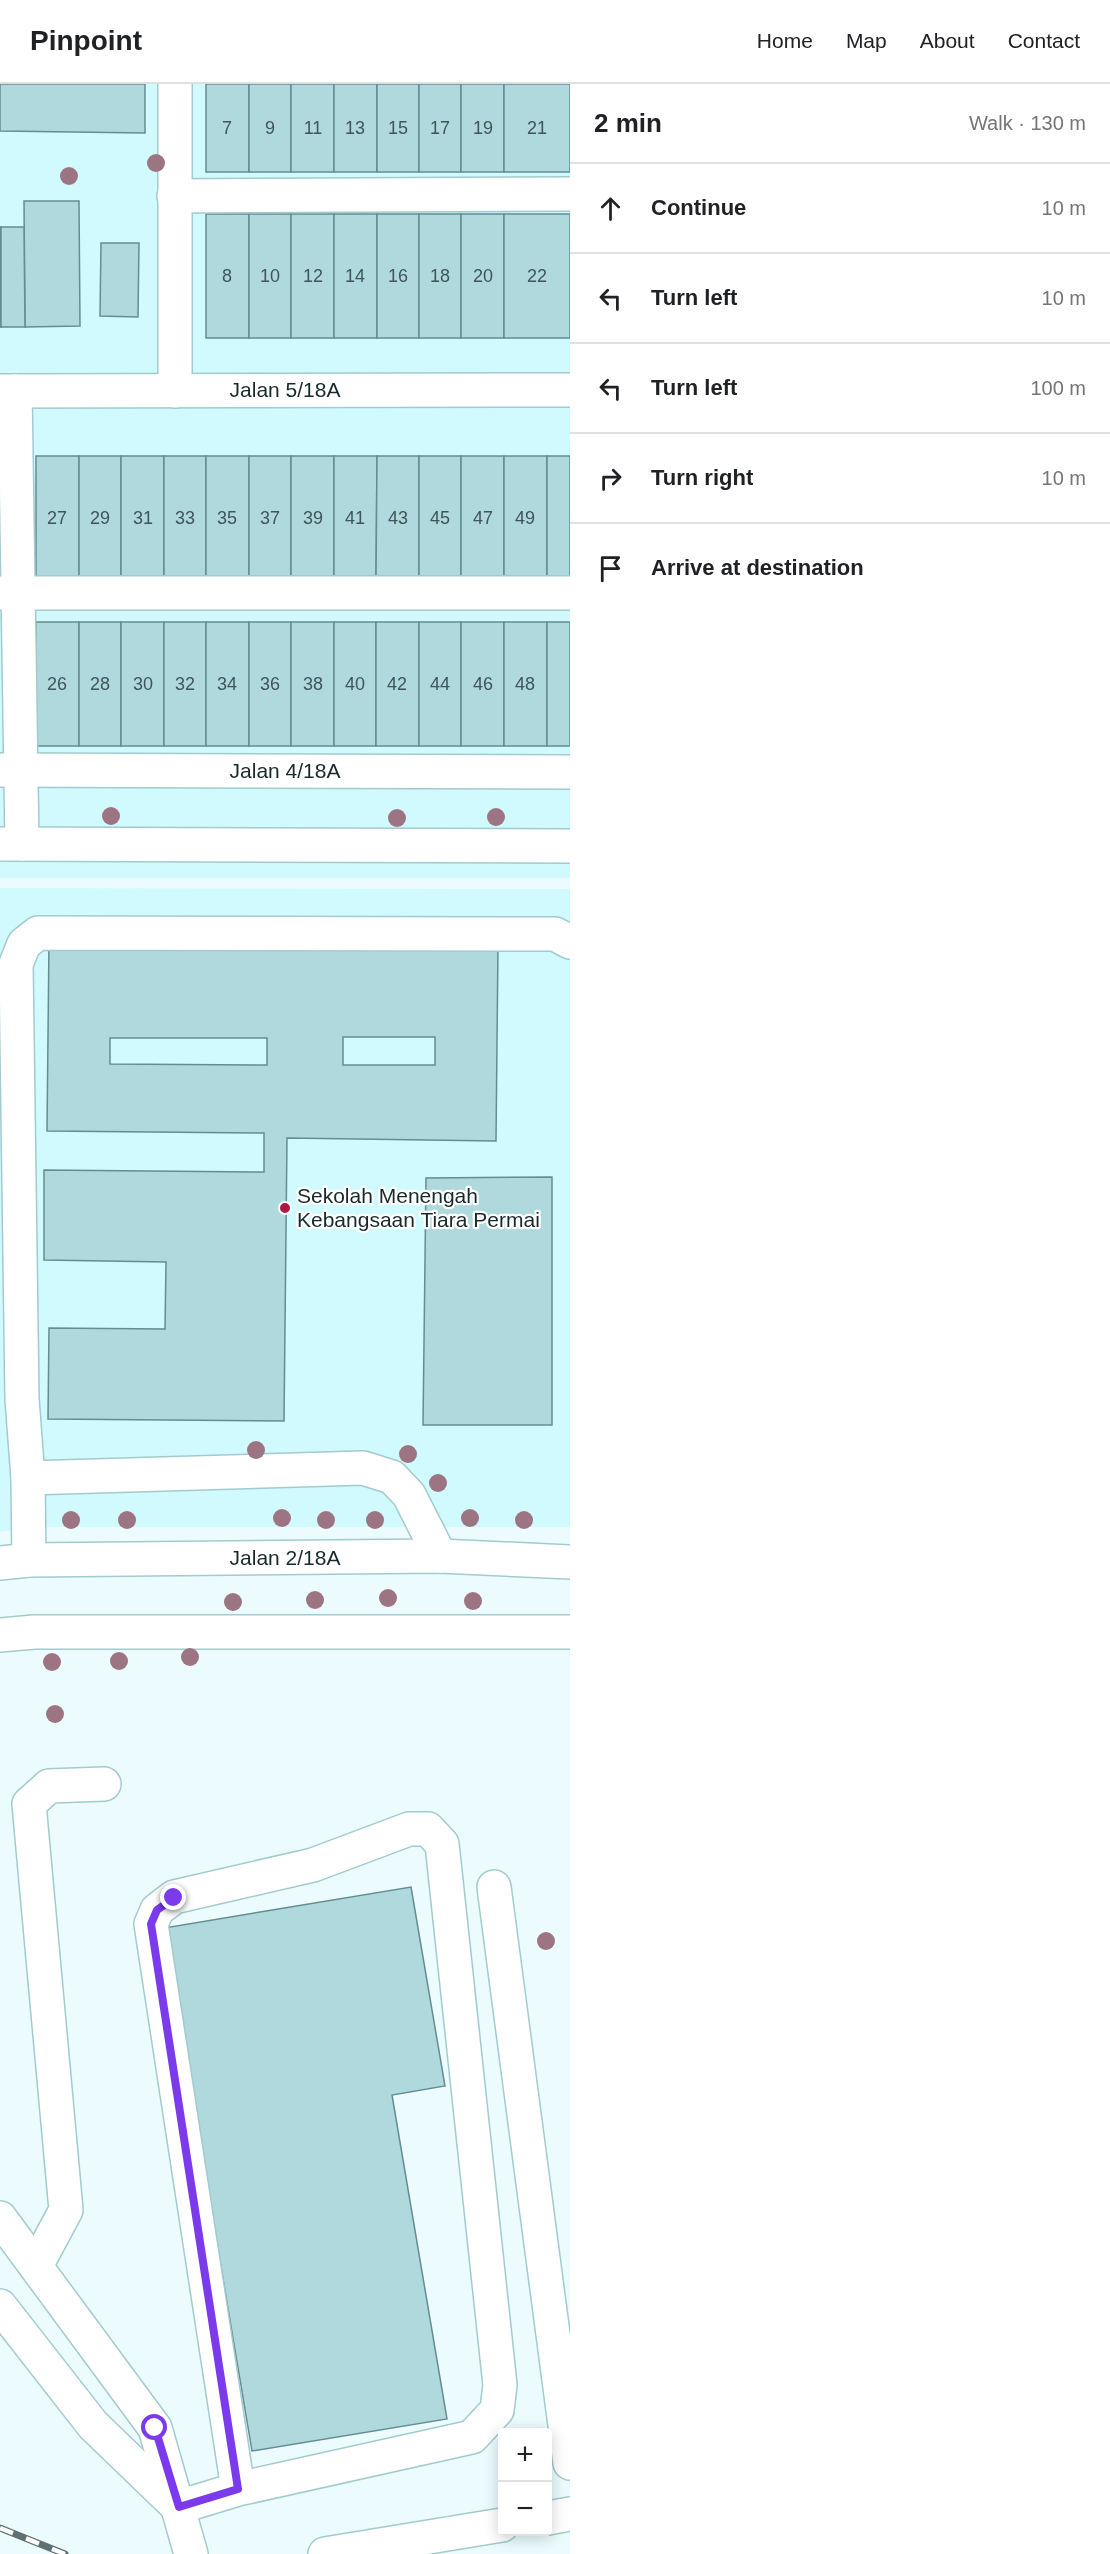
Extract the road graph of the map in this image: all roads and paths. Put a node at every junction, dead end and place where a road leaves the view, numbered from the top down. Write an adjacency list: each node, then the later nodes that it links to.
1 (175, 84): 3 (street)
2 (570, 194): 3 (street)
3 (174, 196): 6 (street)
4 (570, 390): 6 (street, Jalan 5/18A)
5 (8, 391): 6 (street, Jalan 5/18A); 7 (street)
6 (175, 391)
7 (9, 593): 8 (street); 9 (street)
8 (570, 593)
9 (10, 770): 10 (street, Jalan 4/18A); 11 (street)
10 (570, 772)
11 (11, 844): 12 (street)
12 (570, 846)
13 (570, 942): 14 (street)
14 (28, 1478): 15 (street); 16 (street)
15 (440, 1556): 16 (street, Jalan 2/18A); 17 (street, Jalan 2/18A)
16 (14, 1561)
17 (570, 1562)
18 (570, 1632): 19 (street)
19 (0, 1635)
20 (104, 1784): 23 (street)
21 (494, 1887): 27 (street)
22 (0, 2218): 23 (street)
23 (36, 2266): 25 (street)
24 (0, 2306): 26 (street)
25 (73, 2317): 26 (street); 29 (street)
26 (33, 2348): 29 (street)
27 (570, 2463)
28 (238, 2489): 28 (street); 29 (street)
29 (179, 2507): 34 (street)
30 (570, 2514): 31 (street)
31 (552, 2517)
32 (498, 2526): 33 (street)
33 (383, 2549): 35 (street)
34 (190, 2554)
35 (325, 2554)

